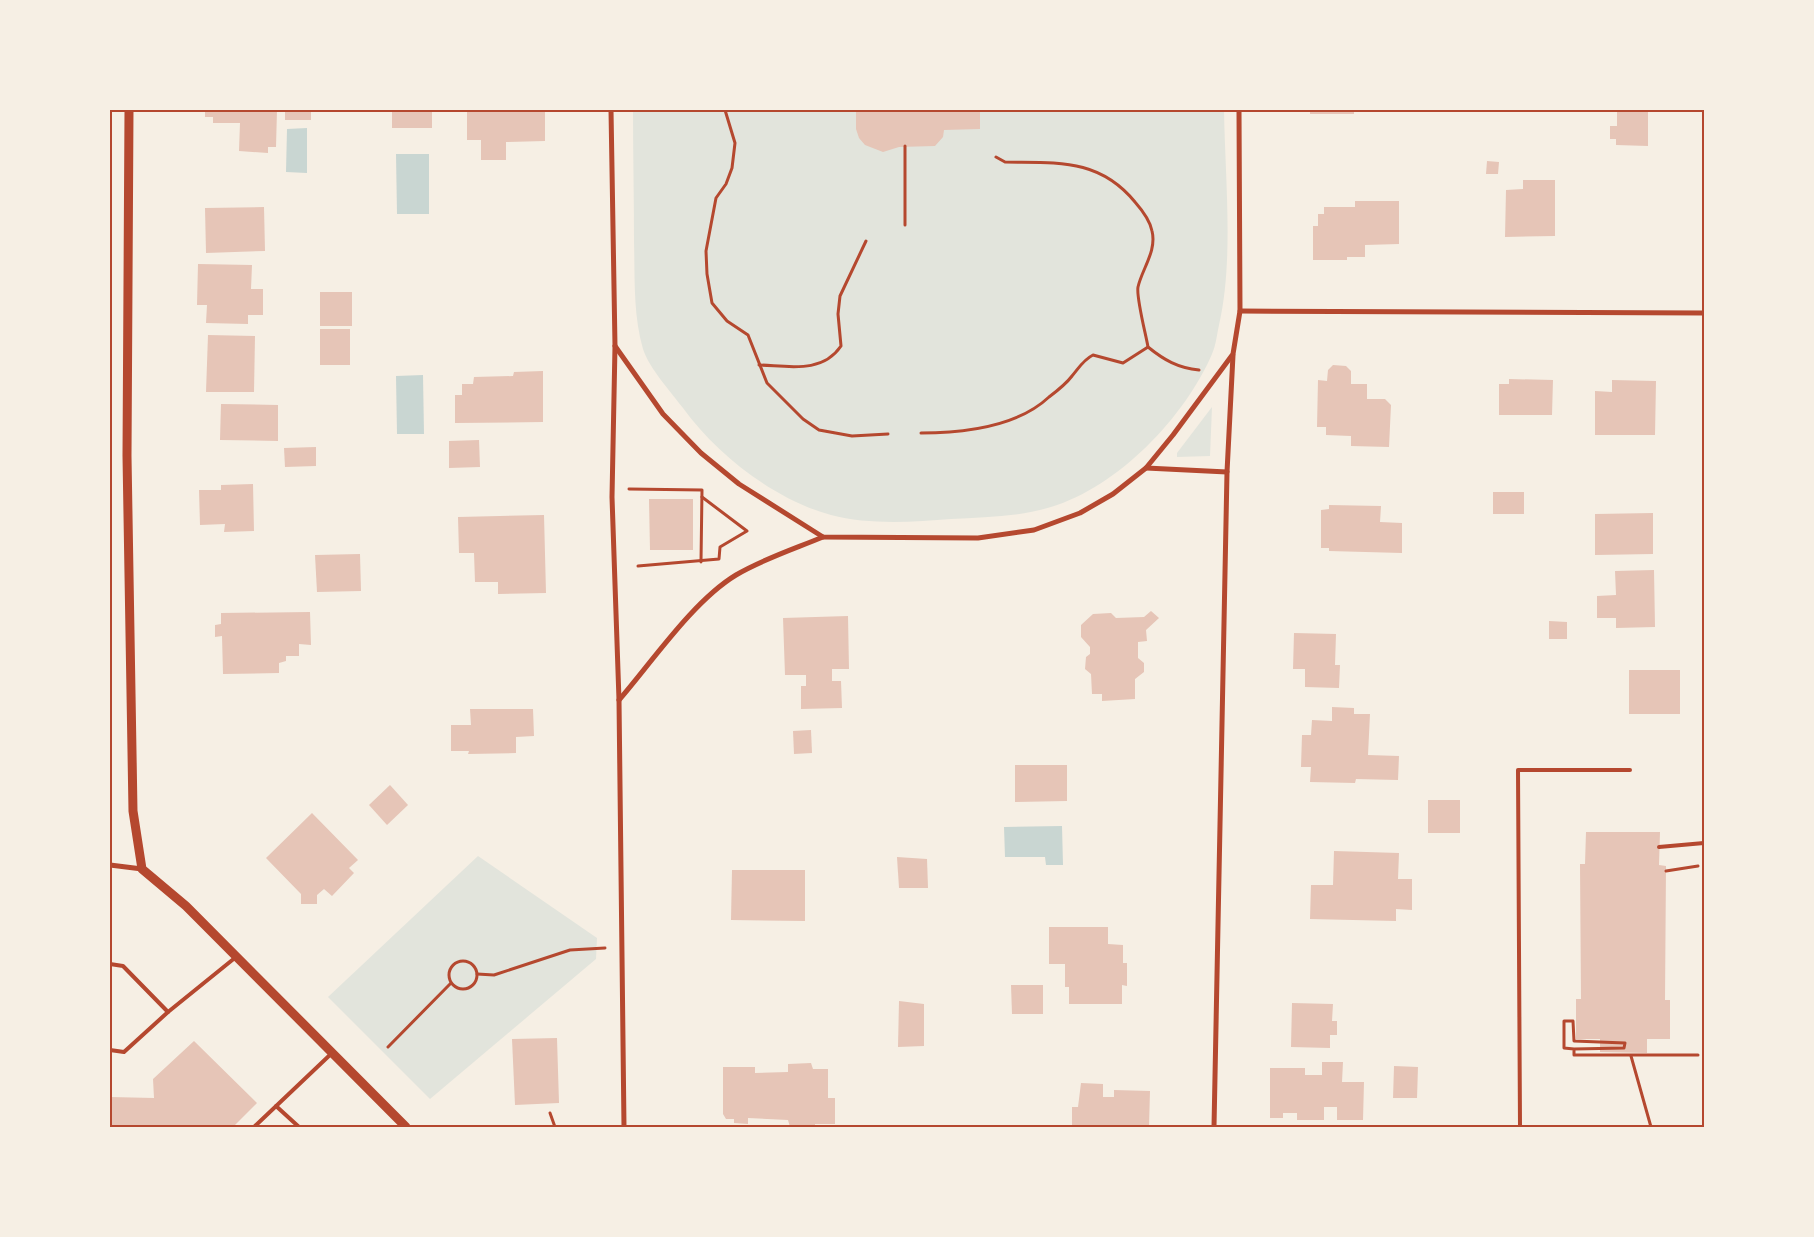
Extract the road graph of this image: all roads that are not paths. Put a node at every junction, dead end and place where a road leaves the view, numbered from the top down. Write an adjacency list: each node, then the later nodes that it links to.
1 (129, 110): 16 (street)
2 (611, 110): 6 (street)
3 (1239, 110): 4 (street)
4 (1240, 311): 5 (street); 7 (street)
5 (1704, 313)
6 (615, 346): 10 (street); 11 (street)
7 (1233, 354): 8 (street); 9 (street)
8 (1146, 468): 9 (street); 10 (street)
9 (1227, 472): 27 (street)
10 (823, 537): 11 (street)
11 (620, 700): 26 (street)
12 (1630, 770): 28 (lane)
13 (1704, 843): 14 (lane)
14 (1659, 847)
15 (110, 865): 16 (street)
16 (142, 869): 17 (street)
17 (236, 957): 19 (lane); 21 (street)
18 (110, 964): 19 (lane)
19 (168, 1012): 20 (lane)
20 (110, 1050)
21 (332, 1053): 22 (lane); 25 (street)
22 (276, 1106): 23 (lane); 24 (lane)
23 (254, 1127)
24 (298, 1127)
25 (406, 1127)
26 (624, 1127)
27 (1214, 1127)
28 (1520, 1127)

